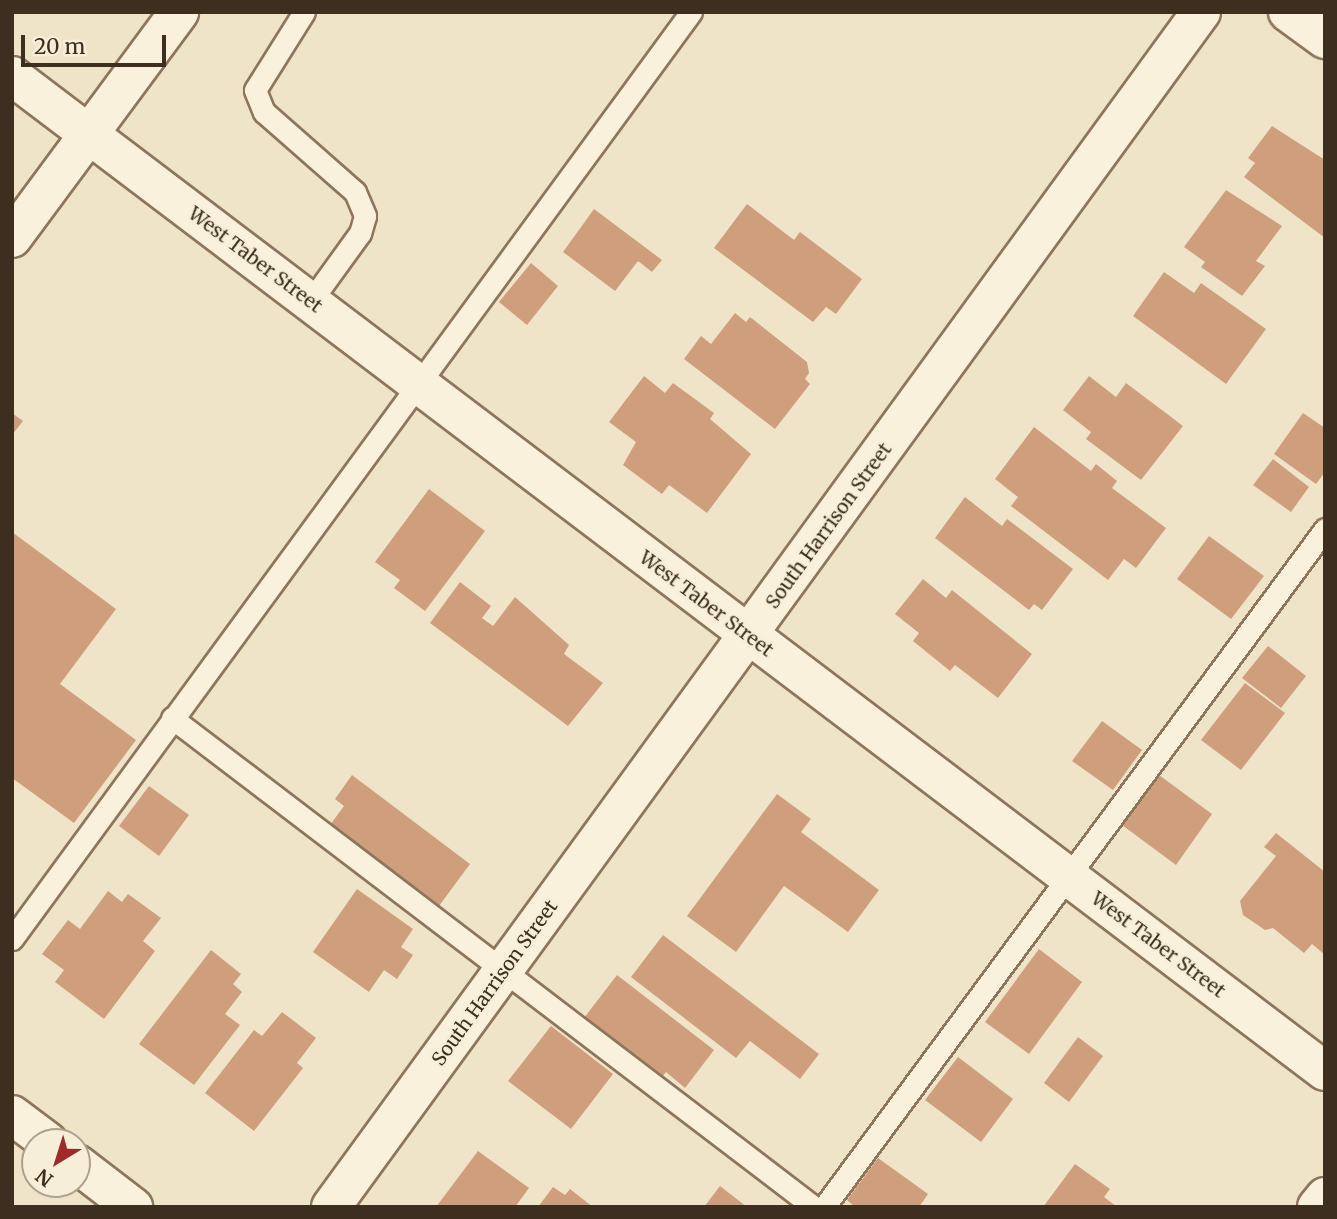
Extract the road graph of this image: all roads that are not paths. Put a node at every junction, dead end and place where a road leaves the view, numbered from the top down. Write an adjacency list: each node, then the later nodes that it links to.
1 (178, 12): 8 (street)
2 (304, 12): 10 (lane)
3 (691, 12): 11 (lane)
4 (1201, 12): 13 (street, South Harrison Street)
5 (1288, 12): 6 (street)
6 (1325, 39)
7 (12, 76): 8 (street, West Taber Street)
8 (89, 134): 9 (street); 10 (street, West Taber Street)
9 (12, 238)
10 (310, 302): 11 (street, West Taber Street)
11 (419, 385): 13 (street, West Taber Street); 14 (lane)
12 (1325, 529): 15 (lane)
13 (749, 637): 15 (street, West Taber Street); 17 (street, South Harrison Street)
14 (172, 718): 16 (lane); 17 (lane)
15 (1068, 877): 18 (street, West Taber Street); 26 (lane)
16 (12, 939)
17 (505, 970): 24 (street, South Harrison Street); 25 (lane)
18 (1325, 1071)
19 (12, 1115): 20 (street)
20 (29, 1128)
21 (91, 1175): 23 (street)
22 (1325, 1197): 27 (street)
23 (134, 1207)
24 (331, 1207)
25 (814, 1207)
26 (824, 1207)
27 (1317, 1207)

